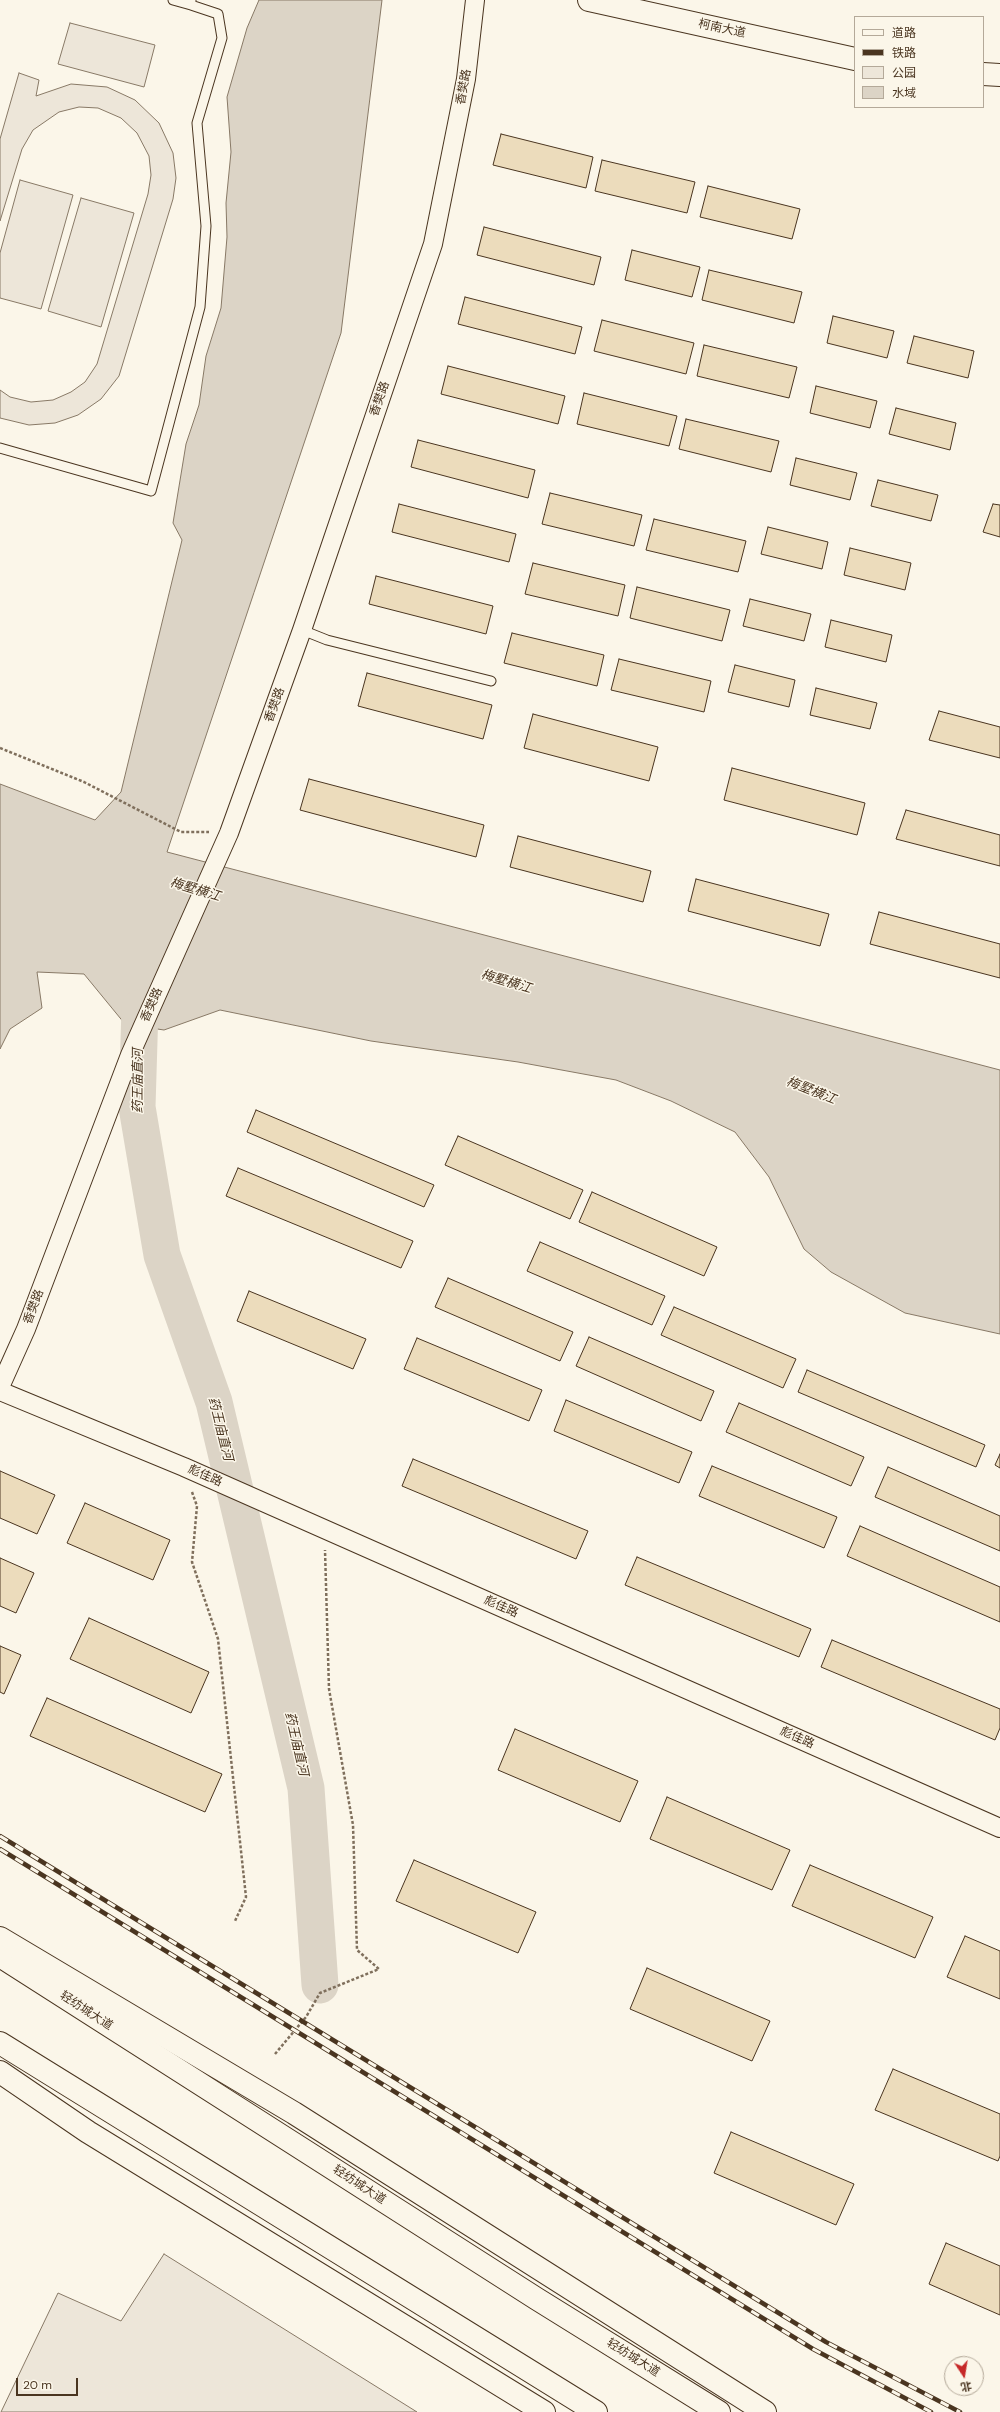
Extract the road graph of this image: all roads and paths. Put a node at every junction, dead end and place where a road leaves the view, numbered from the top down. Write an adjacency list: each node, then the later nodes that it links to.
1 (174, 0): 4 (lane)
2 (475, 0): 9 (street, 香樊路)
3 (589, 0): 5 (main road, 柯南大道)
4 (191, 3): 8 (lane)
5 (854, 59)
6 (984, 74): 7 (main road)
7 (1000, 75)
8 (0, 448)
9 (302, 630): 10 (lane); 12 (street, 香樊路)
10 (491, 681)
11 (0, 748): 12 (path)
12 (229, 833): 13 (street, 香樊路)
13 (0, 1387)
14 (0, 1391): 15 (street, 彪佳路)
15 (184, 1467): 16 (street, 彪佳路); 18 (path)
16 (325, 1529): 17 (street, 彪佳路); 22 (path)
17 (1000, 1828)
18 (235, 1921)
19 (0, 1938): 27 (main road)
20 (0, 1956): 26 (main road, 轻纺城大道)
21 (0, 2043): 25 (main road)
22 (274, 2054)
23 (0, 2072): 24 (main road)
24 (544, 2412)
25 (596, 2412)
26 (719, 2412)
27 (765, 2412)

